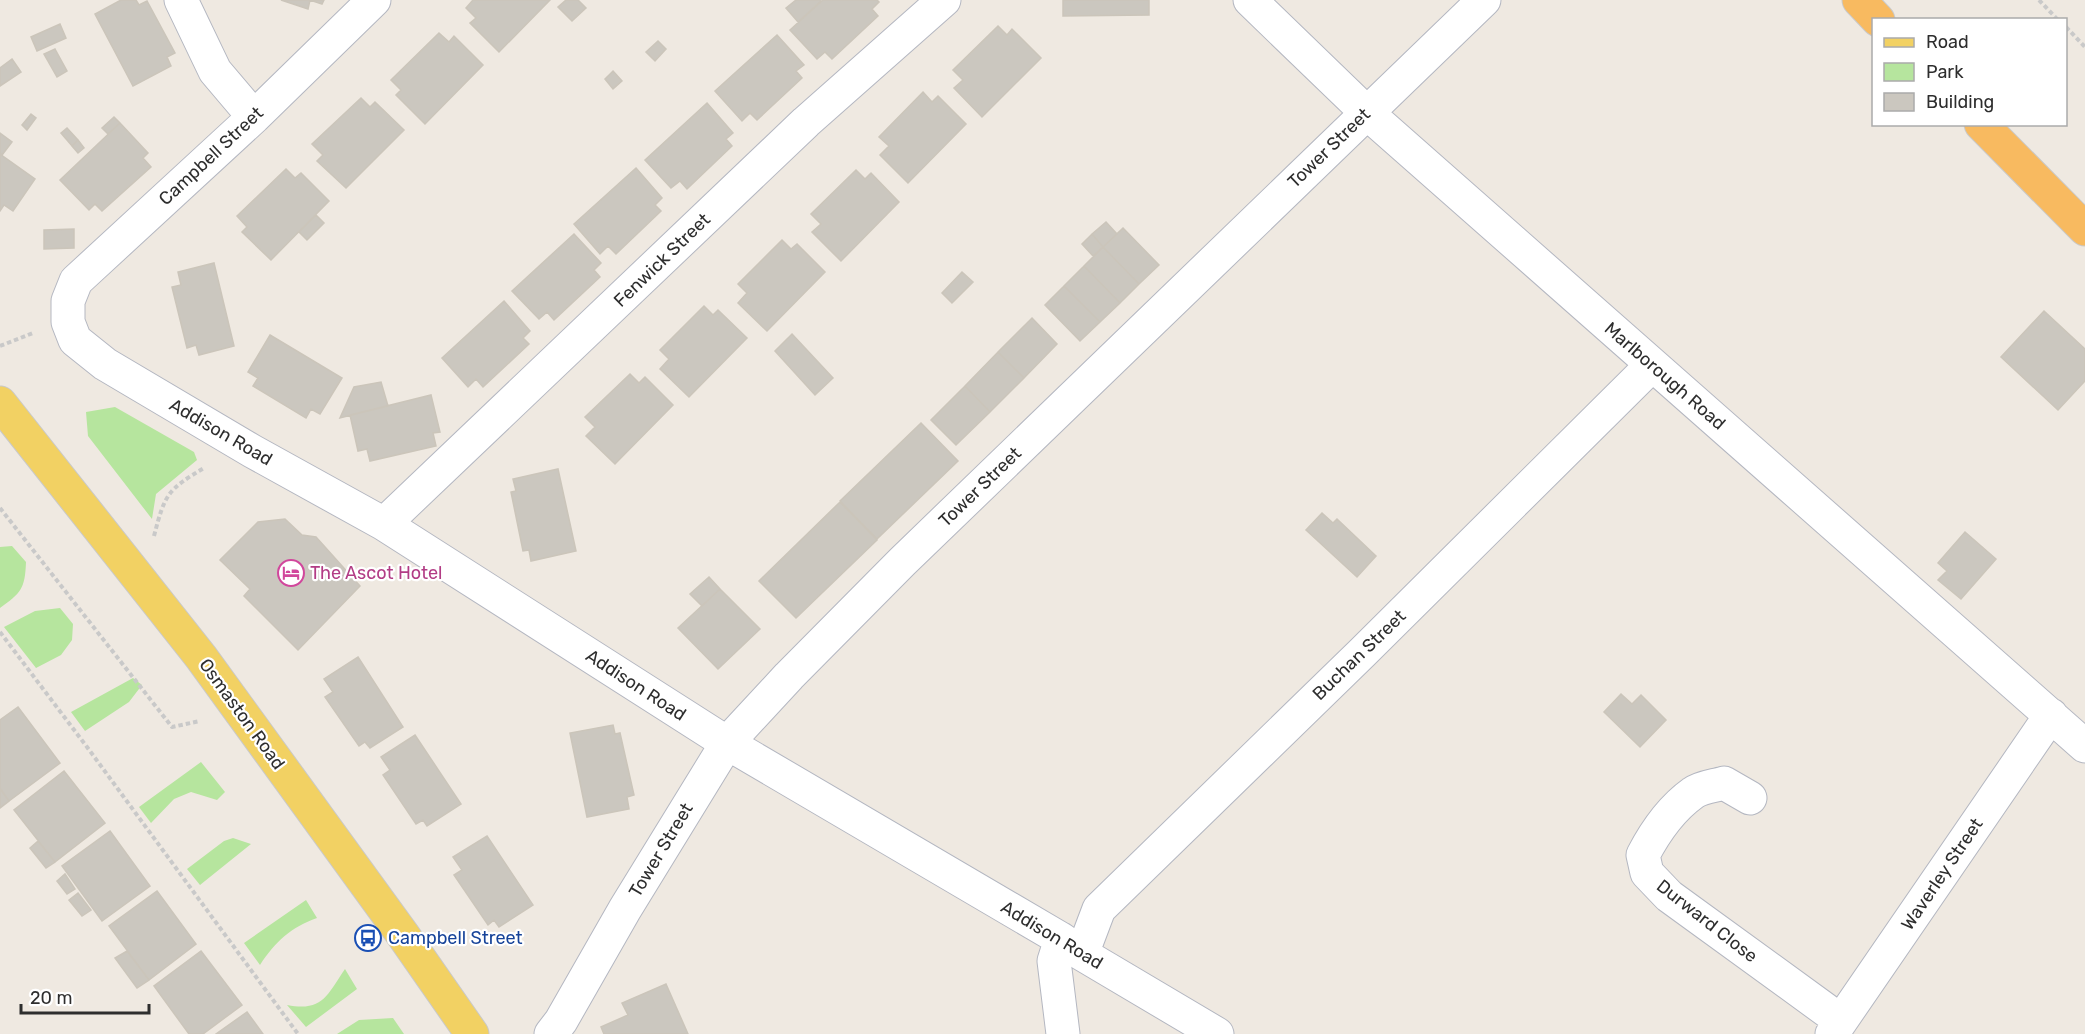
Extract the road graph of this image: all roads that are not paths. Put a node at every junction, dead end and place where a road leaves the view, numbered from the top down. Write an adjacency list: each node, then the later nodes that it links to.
1 (181, 0): 9 (street)
2 (374, 0): 9 (street, Campbell Street)
3 (944, 0): 15 (street, Fenwick Street)
4 (1250, 0): 8 (street, Marlborough Road)
5 (1484, 0): 8 (street, Tower Street)
6 (1859, 0): 7 (highway)
7 (1876, 18)
8 (1366, 112): 13 (street, Marlborough Road); 17 (street, Tower Street)
9 (254, 117): 12 (street, Campbell Street)
10 (1982, 126): 11 (highway)
11 (2085, 229)
12 (54, 326): 15 (street, Addison Road)
13 (1652, 365): 16 (street, Marlborough Road); 20 (street, Buchan Street)
14 (0, 403): 22 (main road, Osmaston Road)
15 (384, 524): 17 (street, Addison Road)
16 (2051, 715): 18 (street, Marlborough Road); 21 (street, Waverley Street)
17 (727, 743): 20 (street, Addison Road); 23 (street, Tower Street)
18 (2085, 746)
19 (1750, 798): 21 (street, Durward Close)
20 (1072, 946): 24 (street, Buchan Street); 25 (street, Addison Road)
21 (1837, 1027)
22 (472, 1034)
23 (551, 1034)
24 (1063, 1034)
25 (1217, 1034)

